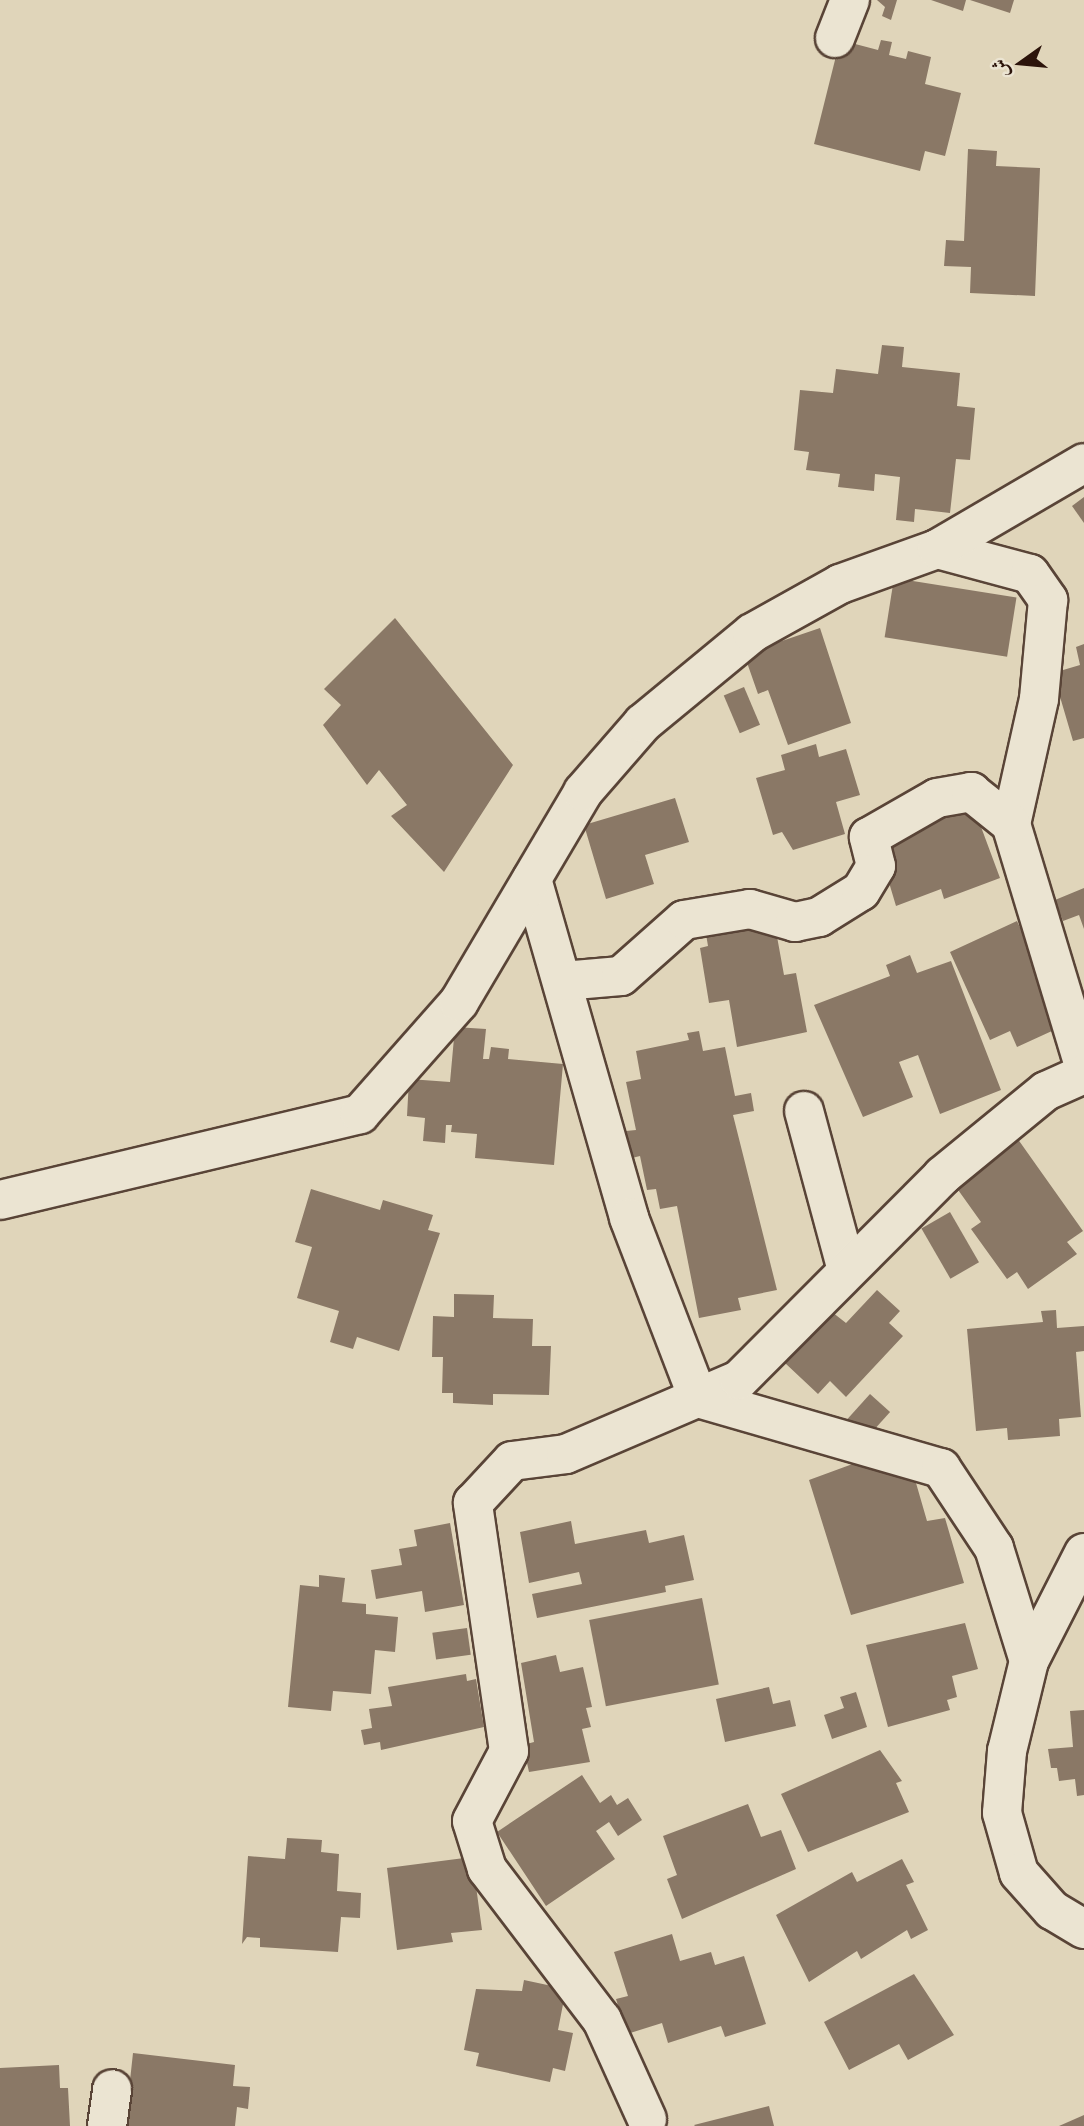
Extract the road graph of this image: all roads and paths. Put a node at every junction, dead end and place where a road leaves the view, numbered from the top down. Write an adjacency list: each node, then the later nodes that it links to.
1 (850, 0): 2 (street)
2 (835, 38)
3 (1084, 463): 4 (street)
4 (937, 550): 5 (street); 6 (street)
5 (1011, 824): 7 (street); 8 (street)
6 (532, 879): 7 (street); 11 (street)
7 (563, 981): 13 (street)
8 (1084, 1066)
9 (1084, 1074): 12 (street)
10 (804, 1111): 12 (street)
11 (0, 1200)
12 (846, 1267): 13 (street)
13 (698, 1398): 16 (street); 18 (street)
14 (1084, 1553): 15 (street)
15 (1072, 1605): 16 (street)
16 (1030, 1661): 17 (street)
17 (1084, 1929)
18 (647, 2119)

